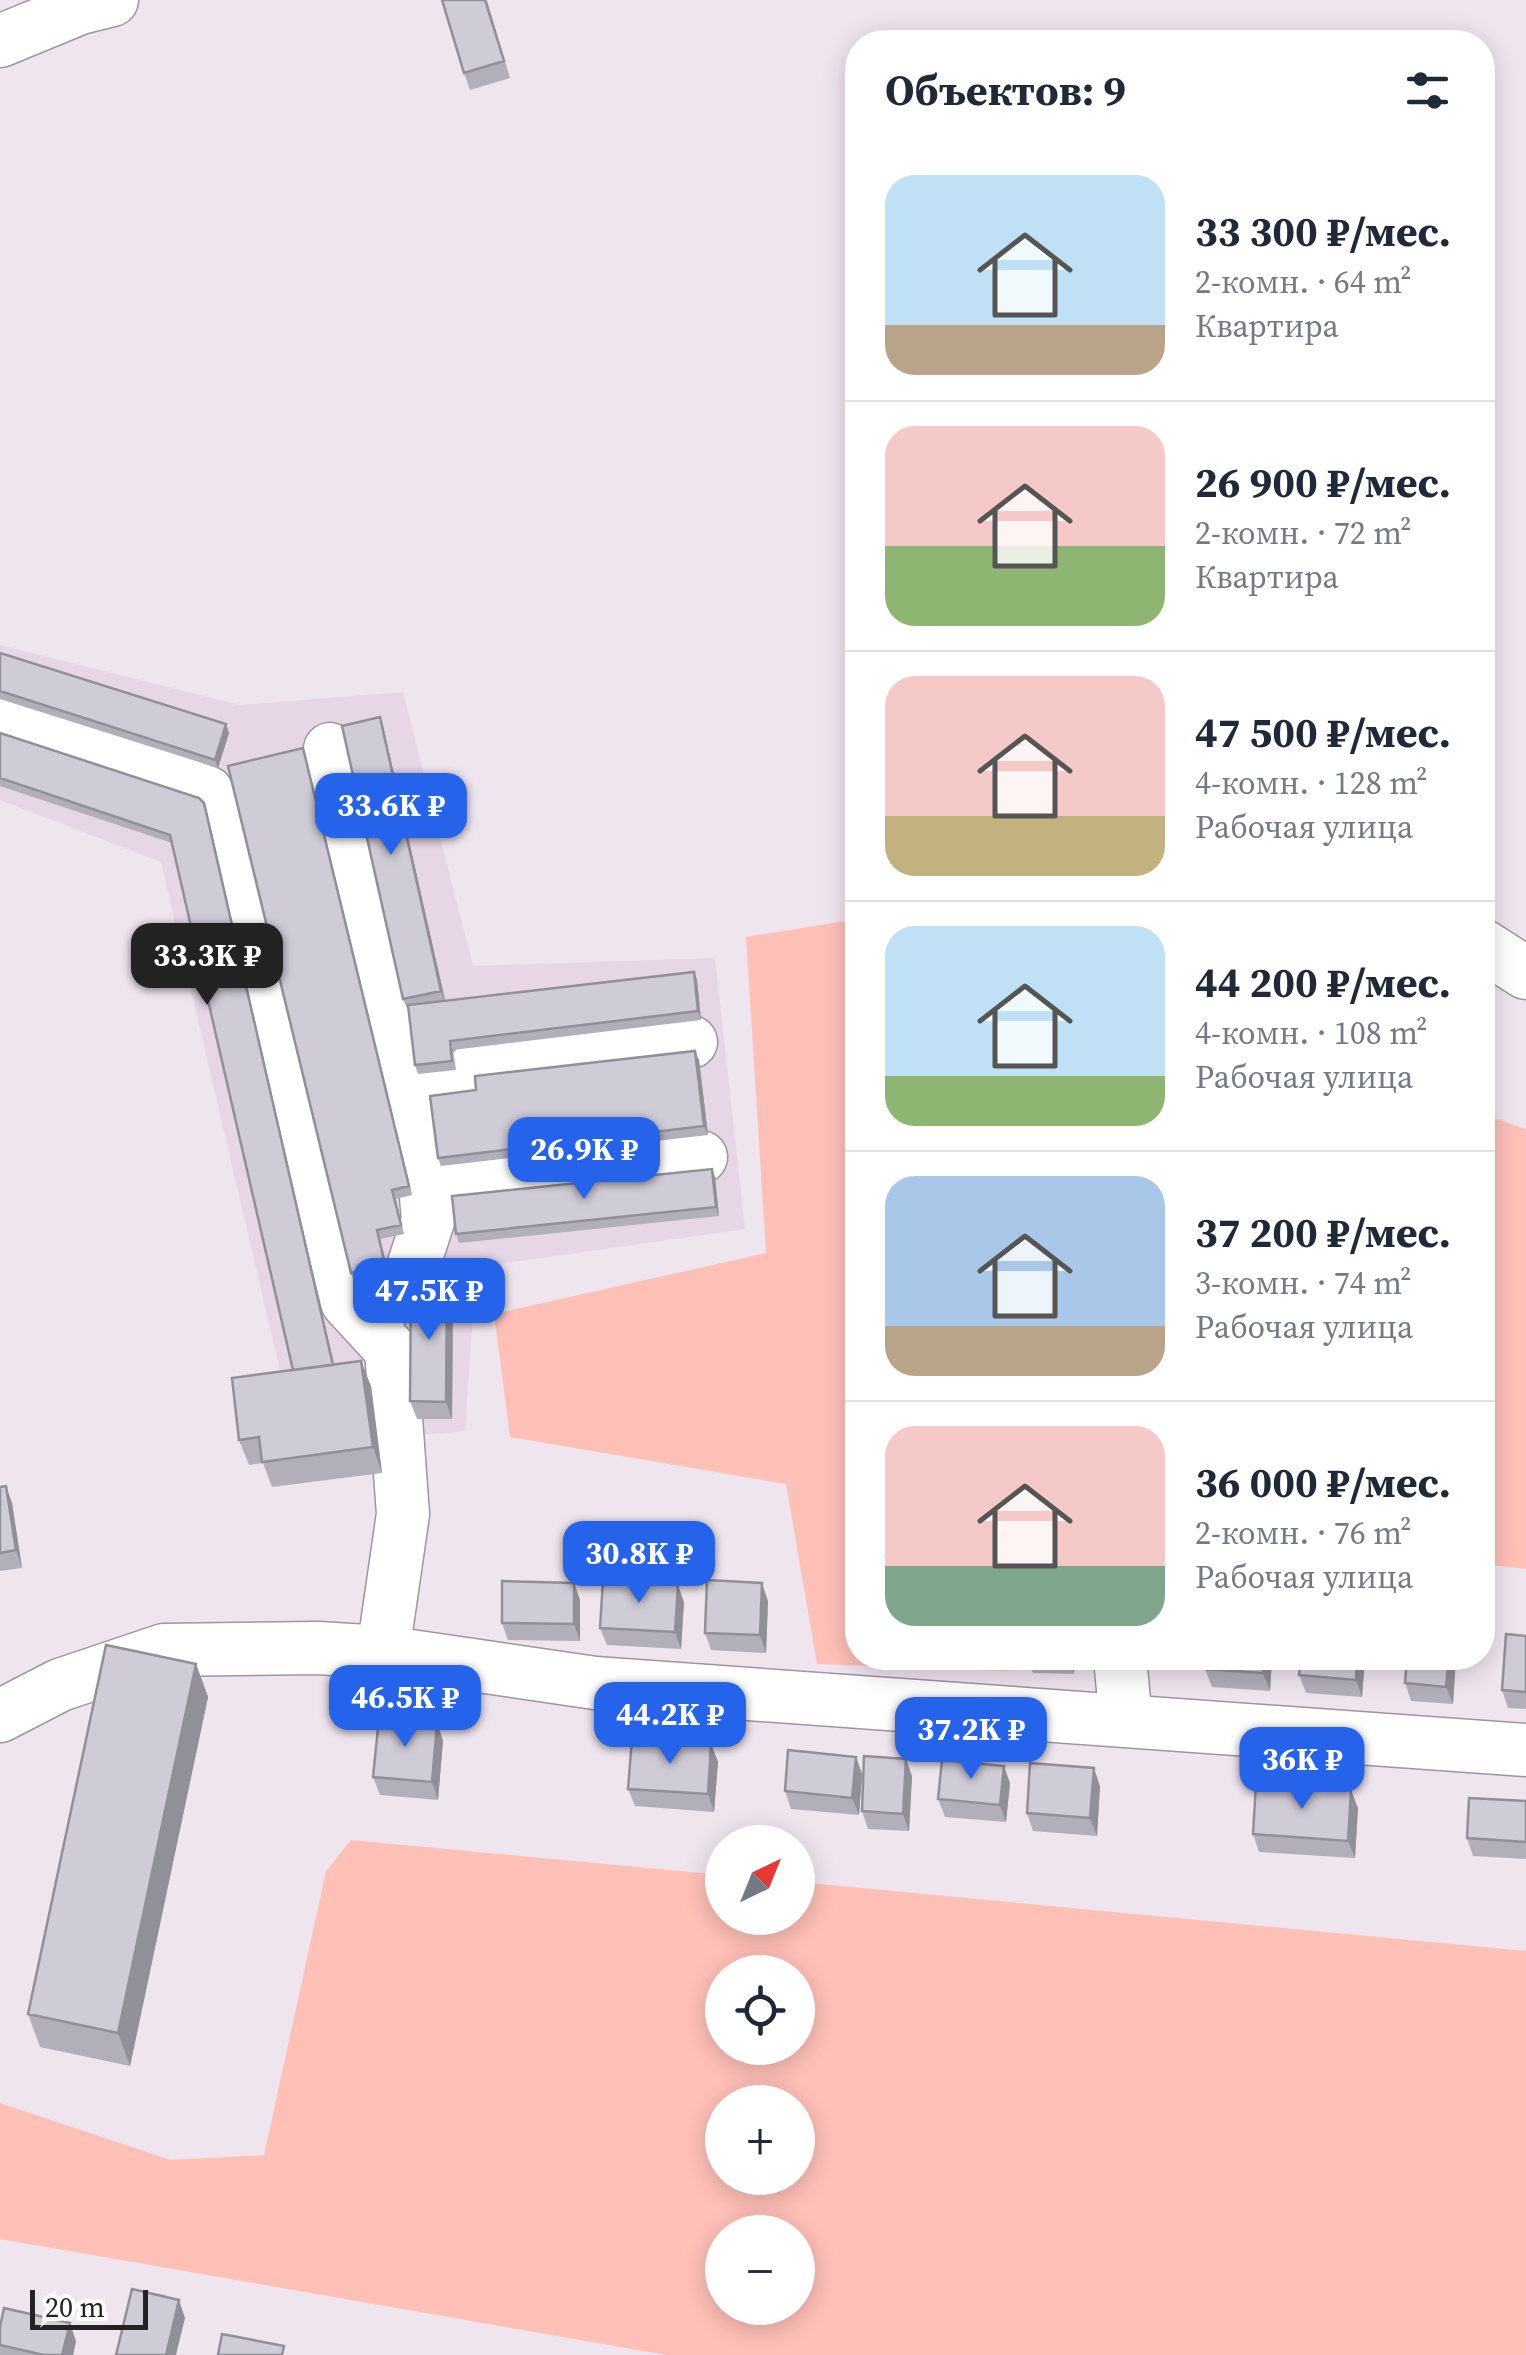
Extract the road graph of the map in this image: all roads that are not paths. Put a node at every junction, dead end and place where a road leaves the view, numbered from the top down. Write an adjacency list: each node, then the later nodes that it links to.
1 (112, 0): 2 (street)
2 (0, 41)
3 (0, 721): 11 (street)
4 (330, 748): 8 (street)
5 (1495, 954): 6 (street)
6 (1526, 974)
7 (691, 1042): 8 (street)
8 (405, 1091): 10 (street)
9 (700, 1157): 10 (street)
10 (425, 1184): 11 (street)
11 (370, 1326): 12 (street)
12 (382, 1652): 14 (street); 15 (street)
13 (1121, 1670): 15 (street)
14 (0, 1716)
15 (1126, 1721): 16 (street)
16 (1526, 1750)

